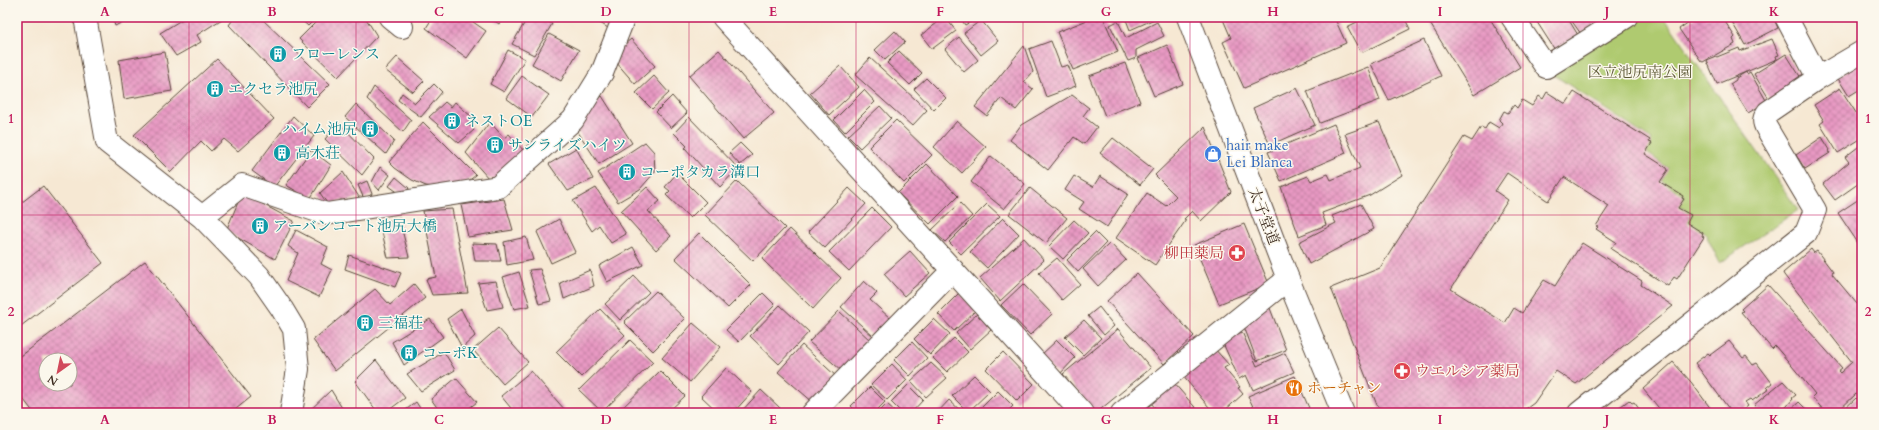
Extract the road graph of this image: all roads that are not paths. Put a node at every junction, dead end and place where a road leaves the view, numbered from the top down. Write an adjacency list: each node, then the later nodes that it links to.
1 (85, 17): 10 (street)
2 (624, 17): 10 (street)
3 (723, 17): 11 (street)
4 (1188, 17): 12 (street, 太子堂道)
5 (1512, 17): 6 (street)
6 (1626, 17)
7 (1786, 17): 9 (street)
8 (1862, 52): 9 (street)
9 (1818, 78): 18 (street)
10 (202, 217): 13 (street)
11 (953, 270): 14 (street); 15 (street)
12 (1288, 279): 16 (street); 17 (street, 太子堂道)
13 (291, 413)
14 (813, 413)
15 (1082, 413)
16 (1122, 413)
17 (1343, 413)
18 (1579, 413)

